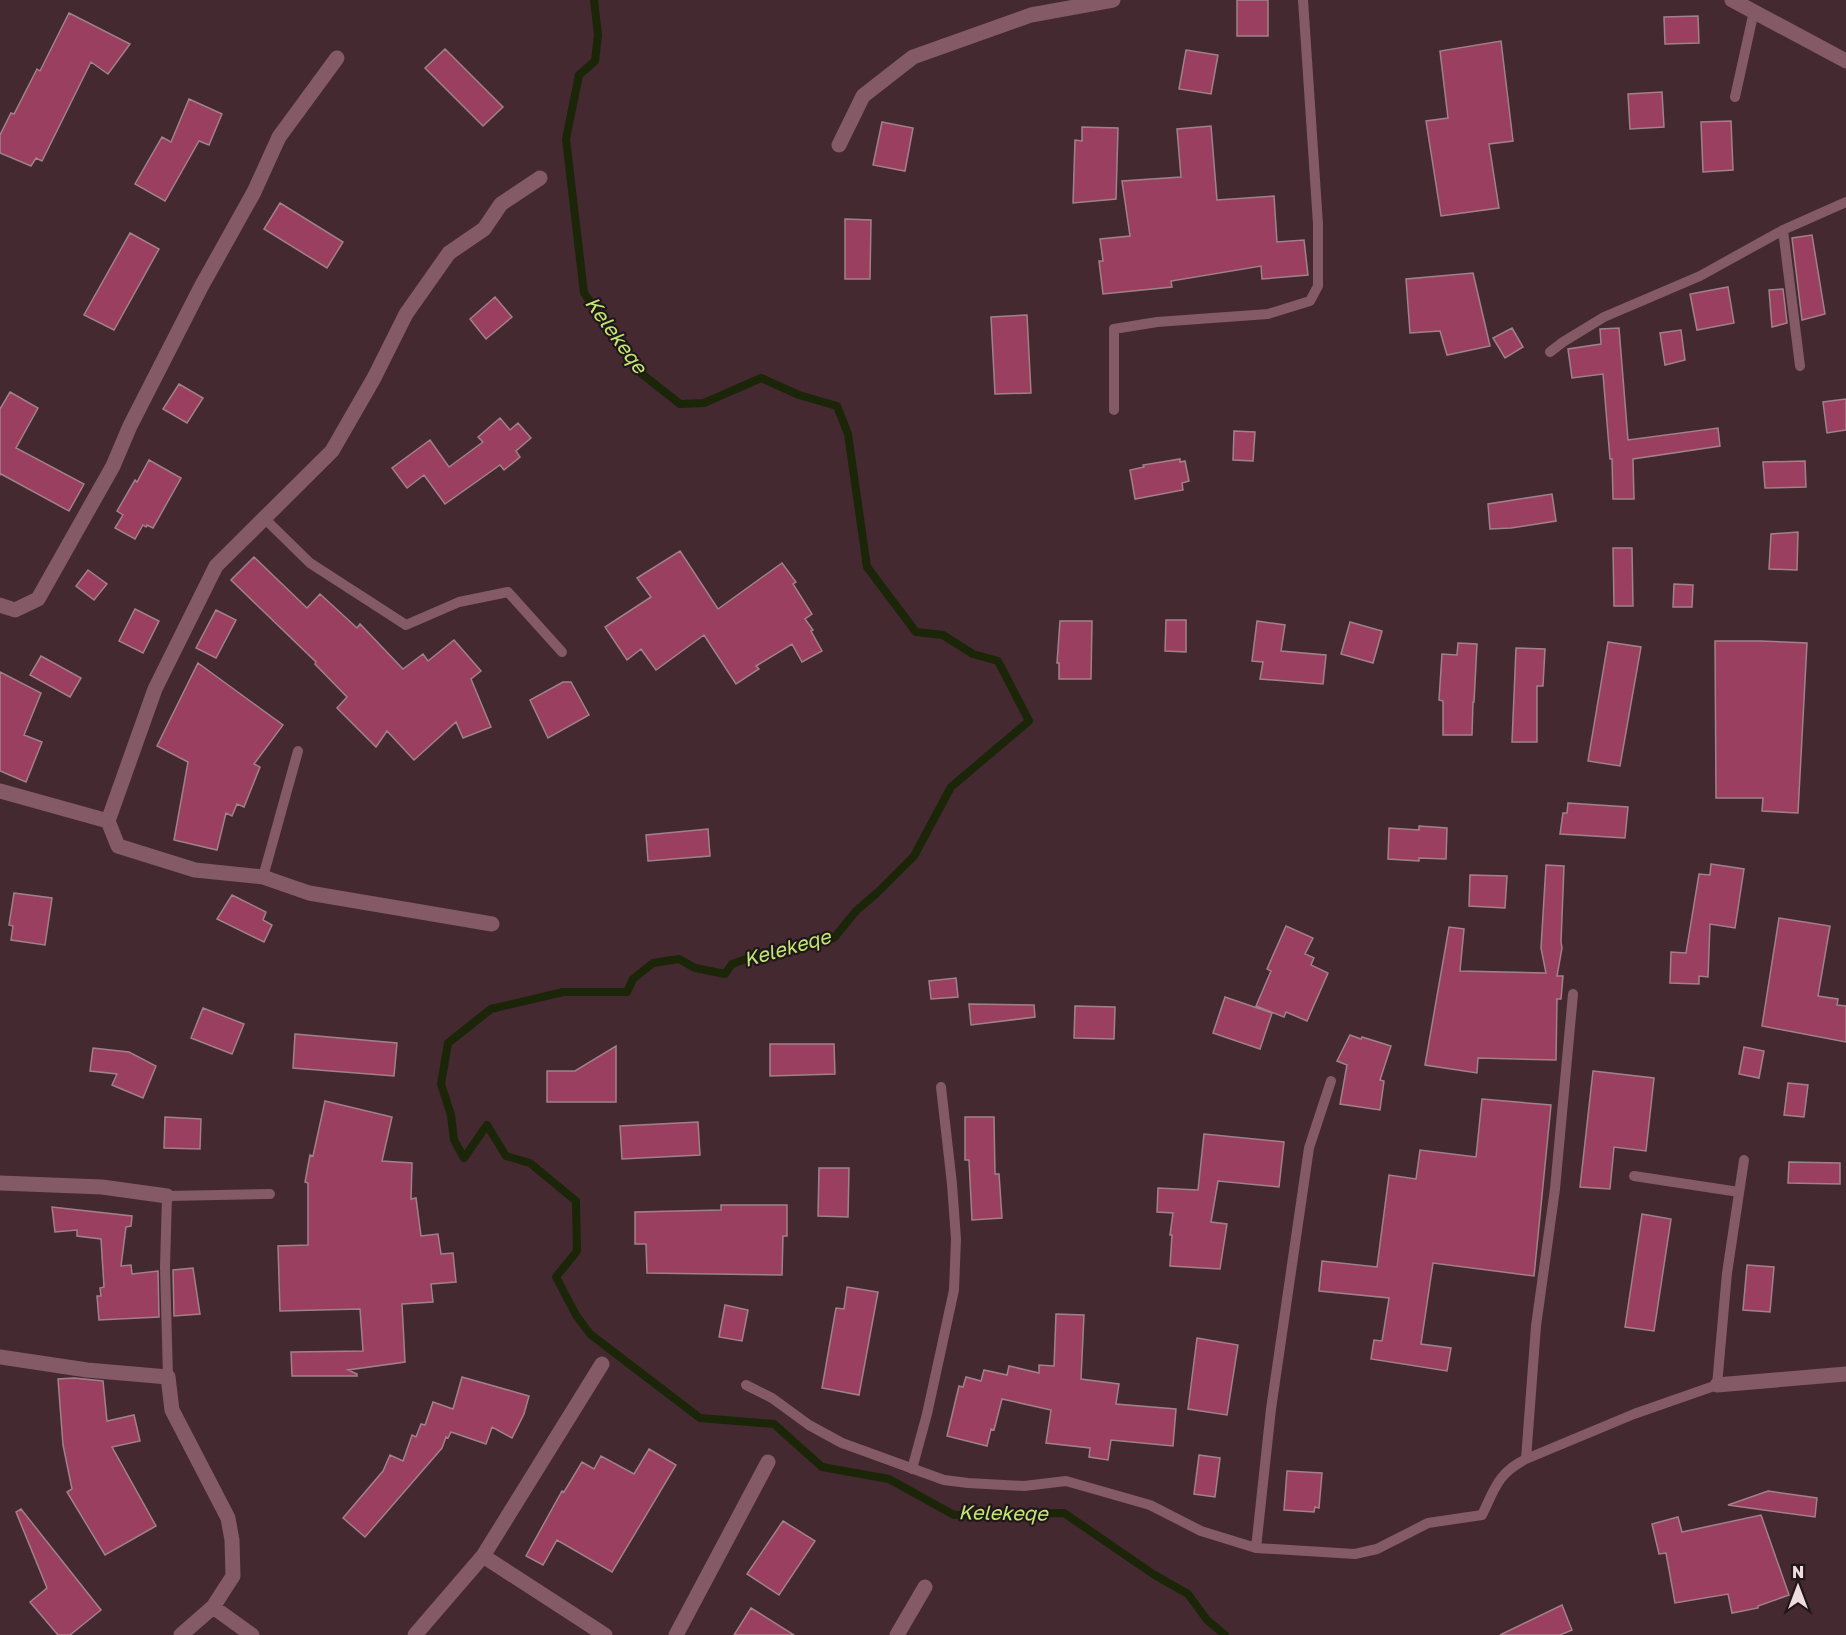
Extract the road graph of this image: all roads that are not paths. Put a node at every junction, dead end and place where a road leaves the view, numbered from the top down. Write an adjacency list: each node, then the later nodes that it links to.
1 (1113, 0): 8 (street)
2 (1303, 0): 14 (lane)
3 (1732, 0): 4 (street)
4 (1754, 11): 6 (street); 7 (lane)
5 (336, 58): 16 (street)
6 (1846, 61)
7 (1735, 97)
8 (839, 145)
9 (540, 178): 15 (street)
10 (1846, 202): 11 (lane)
11 (1783, 230): 12 (lane); 13 (lane)
12 (1550, 352)
13 (1800, 366)
14 (1114, 410)
15 (264, 518): 17 (lane); 20 (street)
16 (0, 605)
17 (562, 652)
18 (298, 751): 21 (lane)
19 (0, 791): 20 (street)
20 (108, 821): 21 (street)
21 (263, 877): 22 (street)
22 (492, 924)
23 (1573, 994): 38 (lane)
24 (1331, 1081): 41 (lane)
25 (941, 1086): 40 (lane)
26 (1744, 1160): 29 (lane)
27 (1634, 1176): 29 (lane)
28 (0, 1183): 31 (street)
29 (1739, 1192): 37 (lane)
30 (270, 1194): 31 (lane)
31 (167, 1196): 35 (lane)
32 (0, 1357): 35 (street)
33 (602, 1364): 42 (street)
34 (1846, 1374): 37 (street)
35 (168, 1377): 44 (street)
36 (746, 1385): 40 (lane)
37 (1716, 1385): 38 (lane)
38 (1526, 1459): 41 (lane)
39 (768, 1462): 49 (street)
40 (912, 1469): 41 (lane)
41 (1256, 1548)
42 (483, 1556): 47 (street); 48 (street)
43 (925, 1587): 50 (street)
44 (213, 1607): 45 (street); 46 (street)
45 (181, 1635)
46 (252, 1635)
47 (416, 1635)
48 (605, 1635)
49 (676, 1635)
50 (897, 1635)

